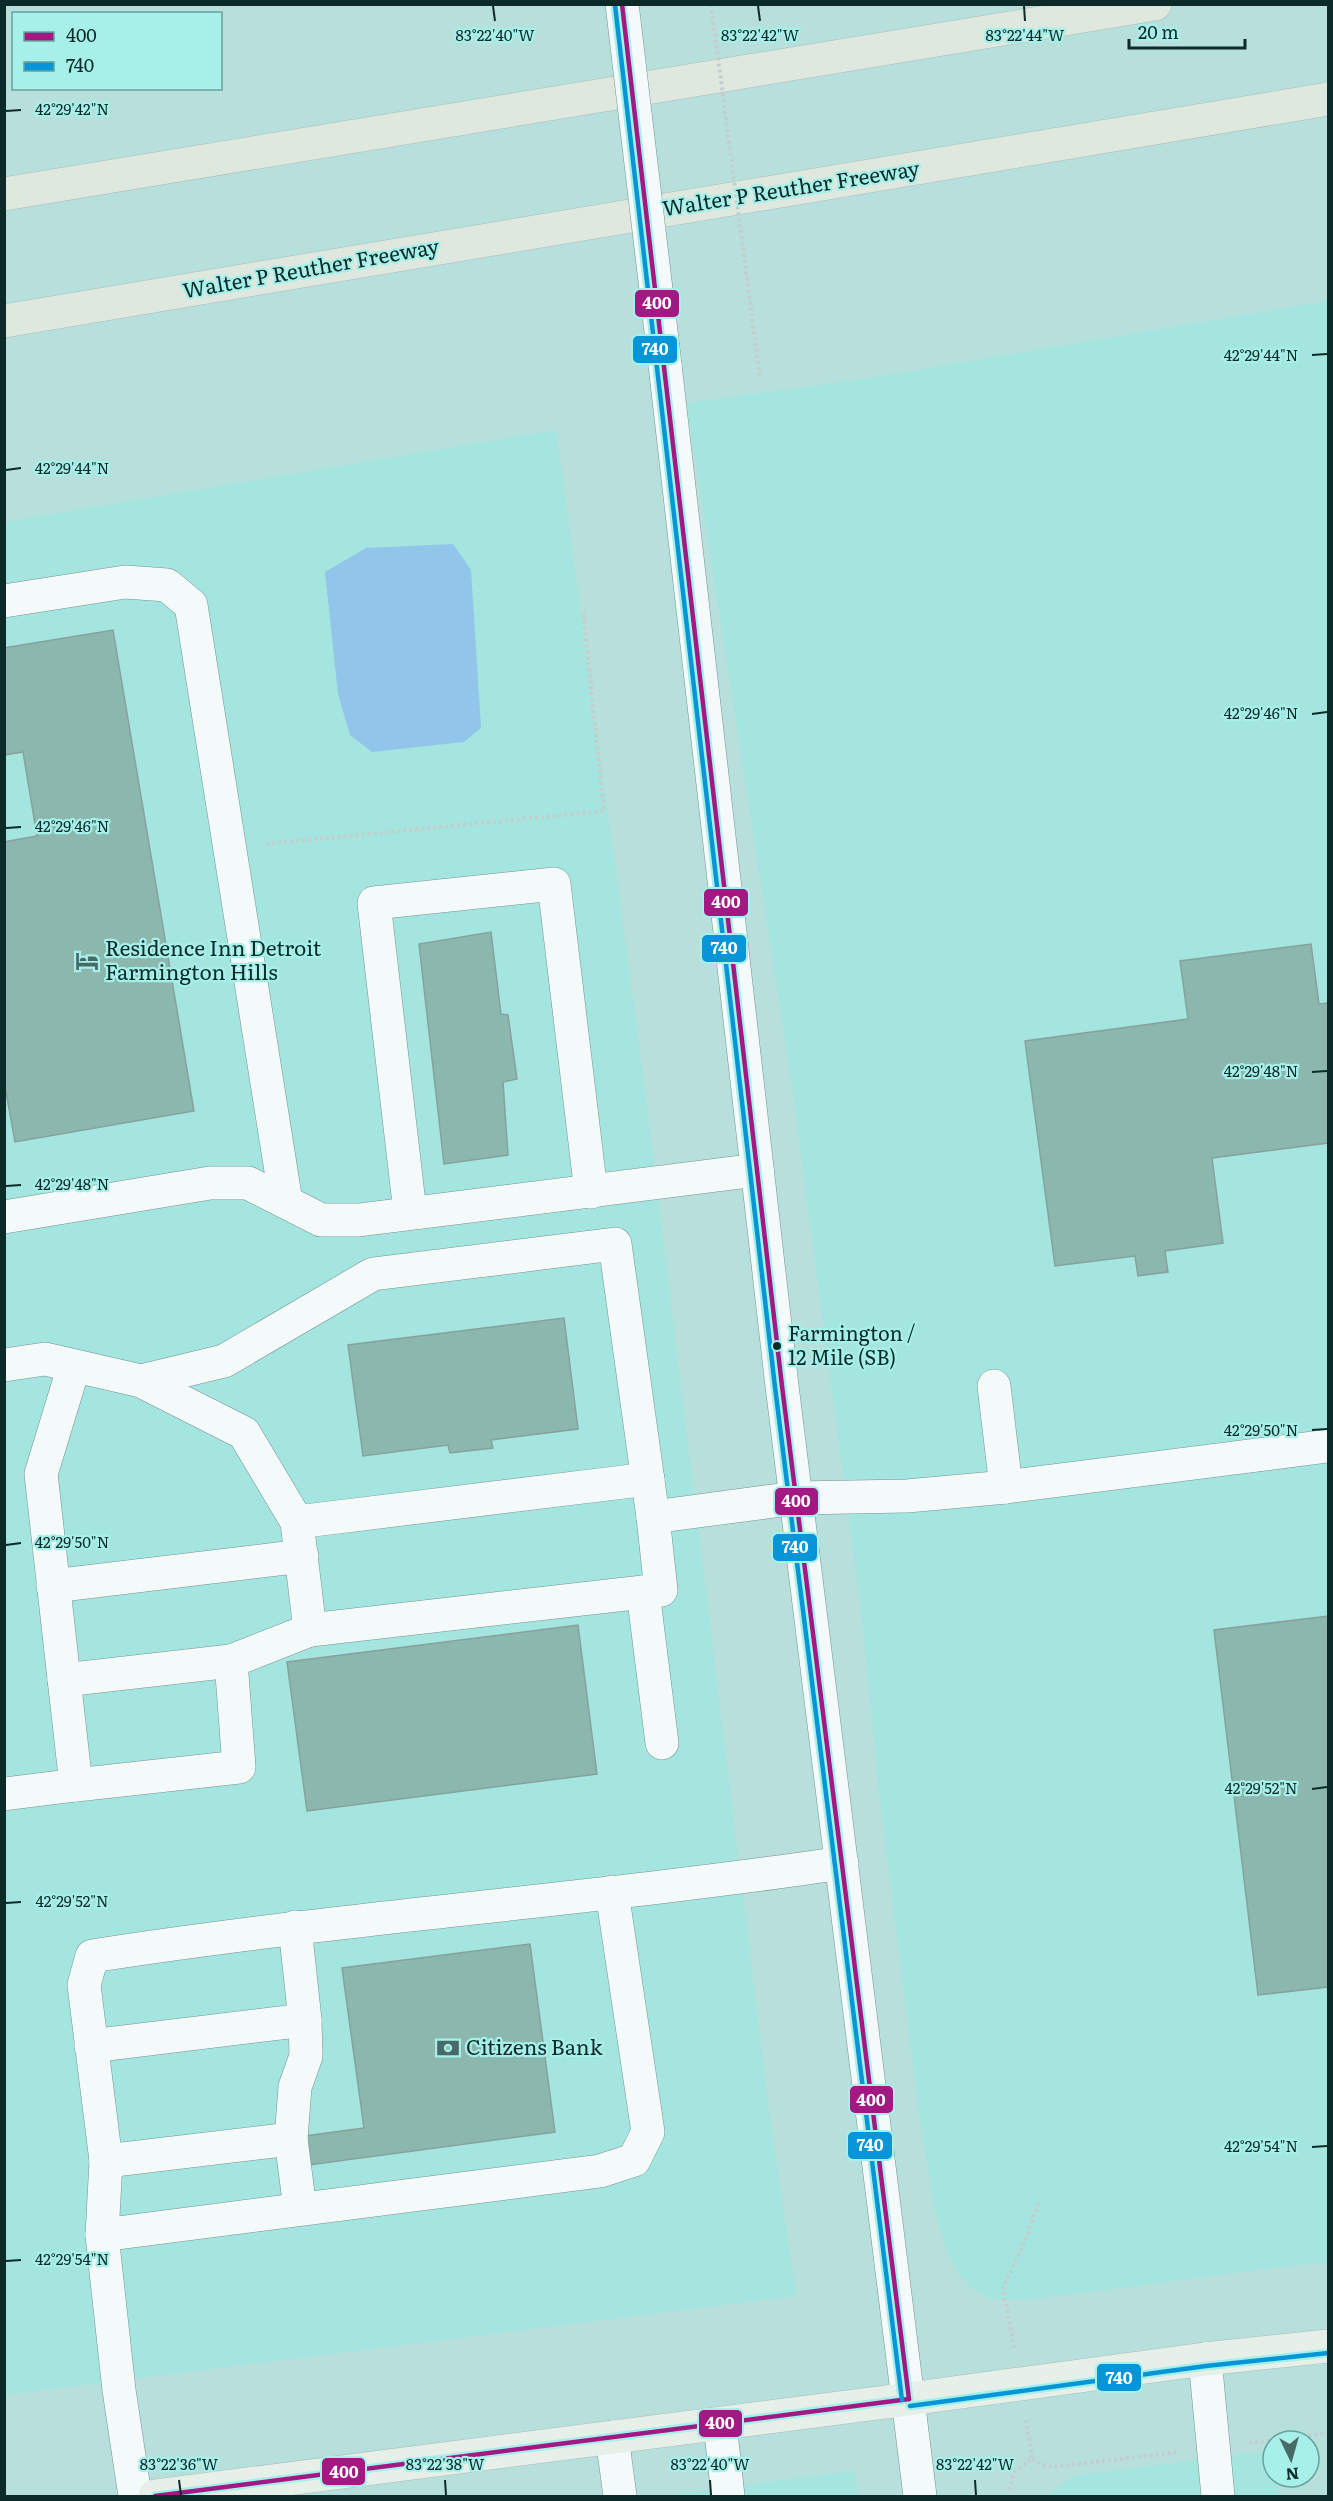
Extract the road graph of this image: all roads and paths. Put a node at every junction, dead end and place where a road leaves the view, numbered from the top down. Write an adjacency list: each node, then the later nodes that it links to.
1 (622, 4): 11 (street, bridge)
2 (711, 4): 7 (path, bridge)
3 (1155, 4): 5 (highway)
4 (1329, 99): 6 (highway, Walter P Reuther Freeway)
5 (4, 194)
6 (4, 321)
7 (760, 378)
8 (4, 601): 10 (street)
9 (583, 611): 10 (path)
10 (230, 848): 13 (street)
11 (758, 1170): 12 (street); 25 (street)
12 (591, 1192): 14 (street); 14 (street)
13 (286, 1202): 14 (street); 15 (street)
14 (410, 1212)
15 (4, 1217)
16 (885, 1332): 17 (path)
17 (830, 1340)
18 (4, 1365): 19 (street)
19 (74, 1366): 20 (street); 29 (street)
20 (141, 1381): 23 (street); 27 (street)
21 (994, 1386): 24 (street)
22 (1329, 1446): 24 (street)
23 (648, 1479): 26 (street); 27 (street)
24 (1006, 1487): 25 (street)
25 (796, 1498): 26 (street); 37 (street)
26 (653, 1517): 30 (street)
27 (297, 1522): 28 (street)
28 (302, 1556): 29 (street); 31 (street)
29 (53, 1586): 33 (street)
30 (643, 1592): 31 (street); 34 (street)
31 (310, 1630): 32 (street)
32 (231, 1661): 33 (street); 35 (street)
33 (64, 1680): 35 (street)
34 (663, 1743)
35 (76, 1785): 36 (street)
36 (4, 1794)
37 (842, 1863): 38 (street); 50 (street)
38 (612, 1892): 39 (street); 45 (street)
39 (295, 1927): 40 (street); 41 (street)
40 (305, 2020): 41 (street); 42 (street)
41 (92, 2046): 43 (street)
42 (291, 2139): 43 (street); 45 (street)
43 (106, 2161): 46 (street)
44 (1039, 2202): 47 (path)
45 (300, 2209): 46 (street)
46 (102, 2235): 57 (street)
47 (1003, 2288)
48 (1329, 2346): 49 (main road)
49 (1205, 2359): 50 (main road); 54 (street)
50 (909, 2399): 51 (main road); 61 (street)
51 (720, 2424): 53 (main road); 60 (street)
52 (1329, 2433): 54 (path)
53 (612, 2438): 55 (main road); 59 (street)
54 (1212, 2448): 56 (path); 62 (street)
55 (289, 2488): 58 (main road)
56 (1009, 2490)
57 (135, 2496)
58 (155, 2496)
59 (620, 2496)
60 (728, 2496)
61 (920, 2496)
62 (1218, 2496)

